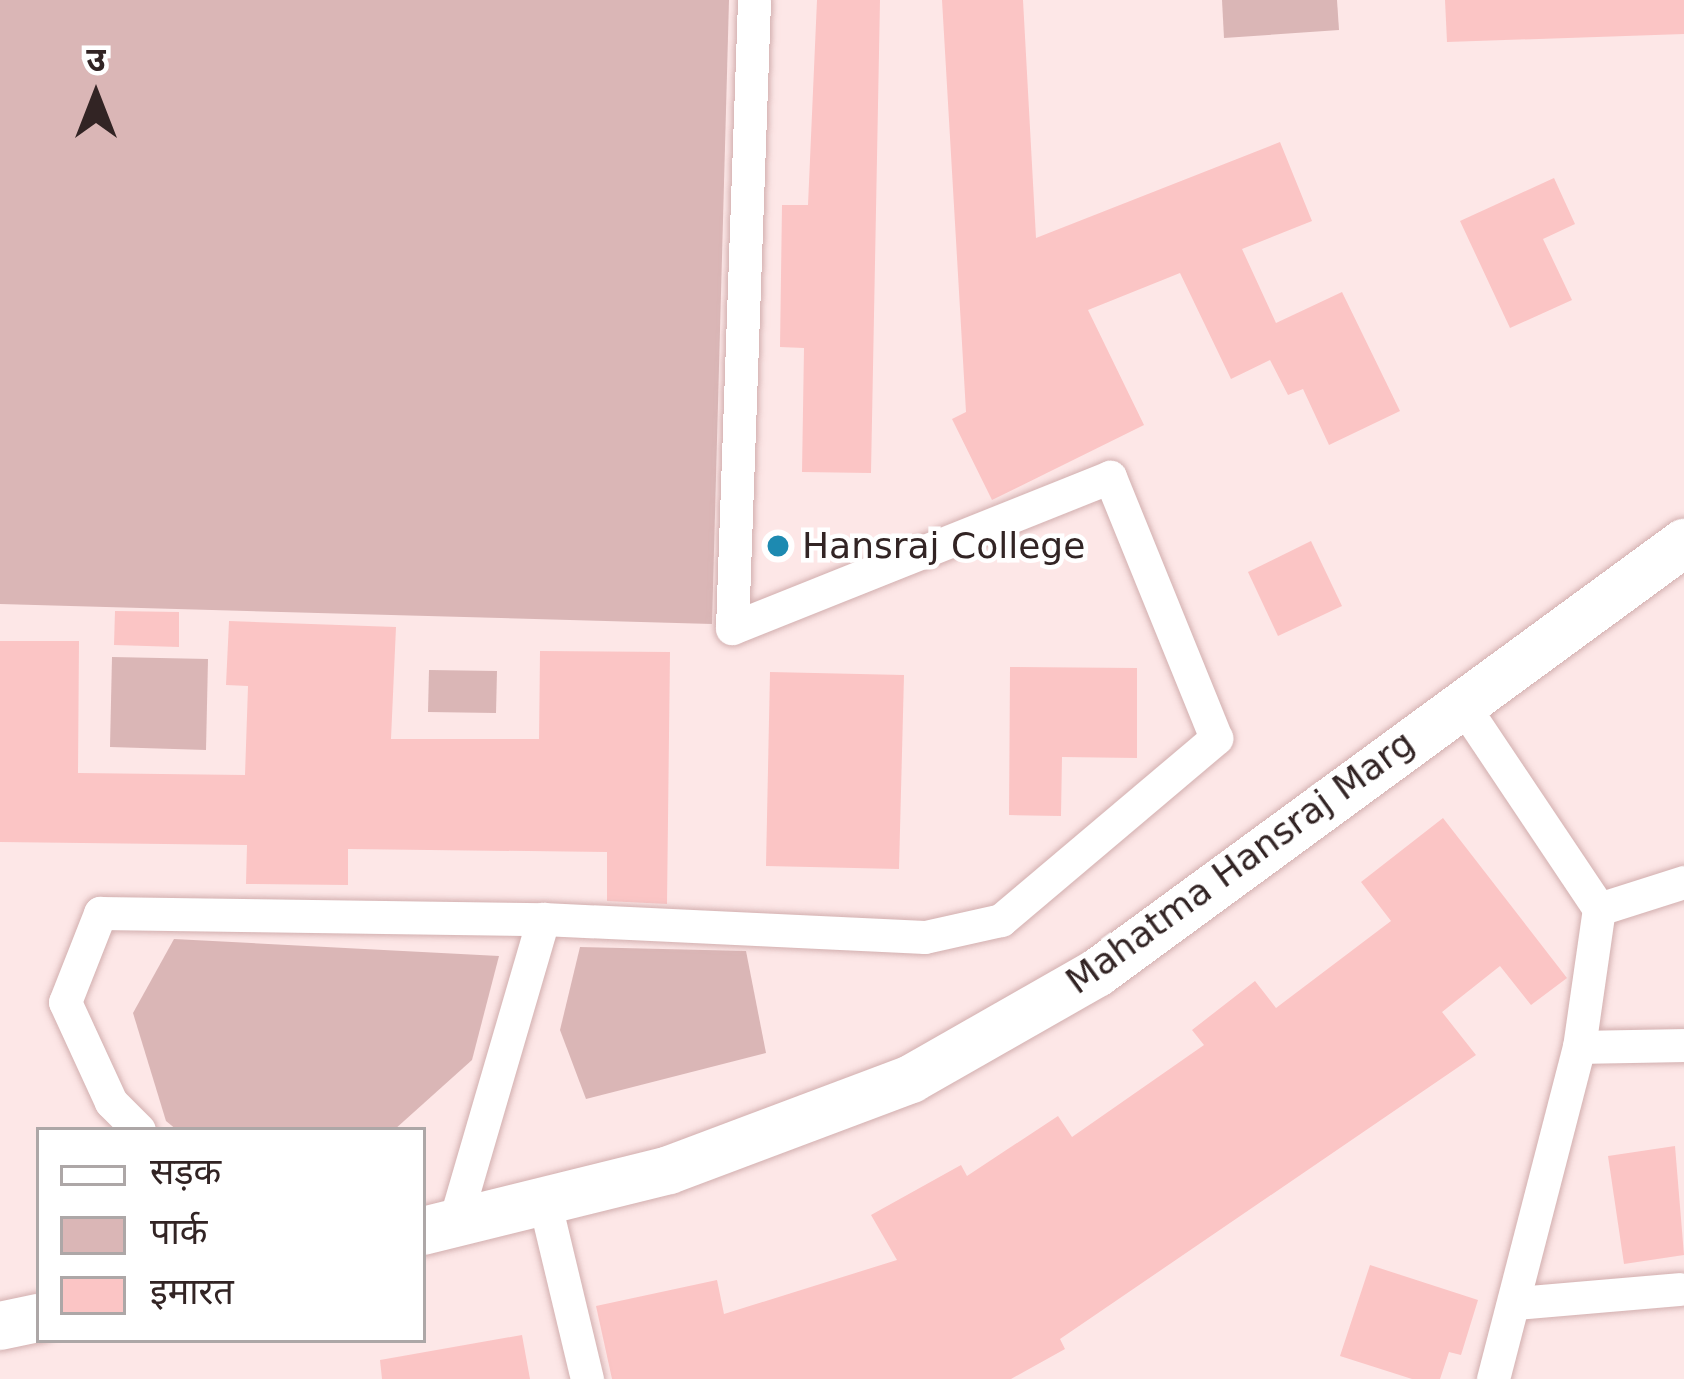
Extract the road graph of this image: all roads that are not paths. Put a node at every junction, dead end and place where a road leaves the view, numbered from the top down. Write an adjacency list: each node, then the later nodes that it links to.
1 (754, 0): 6 (street)
2 (1684, 543): 3 (street, Mahatma Hansraj Marg)
3 (1460, 701): 5 (street); 10 (street, Mahatma Hansraj Marg)
4 (1684, 882): 5 (street)
5 (1599, 909): 8 (street)
6 (543, 919): 9 (street); 11 (street)
7 (1684, 1045): 8 (street)
8 (1579, 1047): 13 (street)
9 (136, 1127)
10 (545, 1204): 11 (street, Mahatma Hansraj Marg); 16 (street)
11 (438, 1228)
12 (1679, 1289): 13 (street)
13 (1517, 1303): 17 (street)
14 (36, 1319): 15 (street)
15 (0, 1326)
16 (586, 1379)
17 (1493, 1379)

